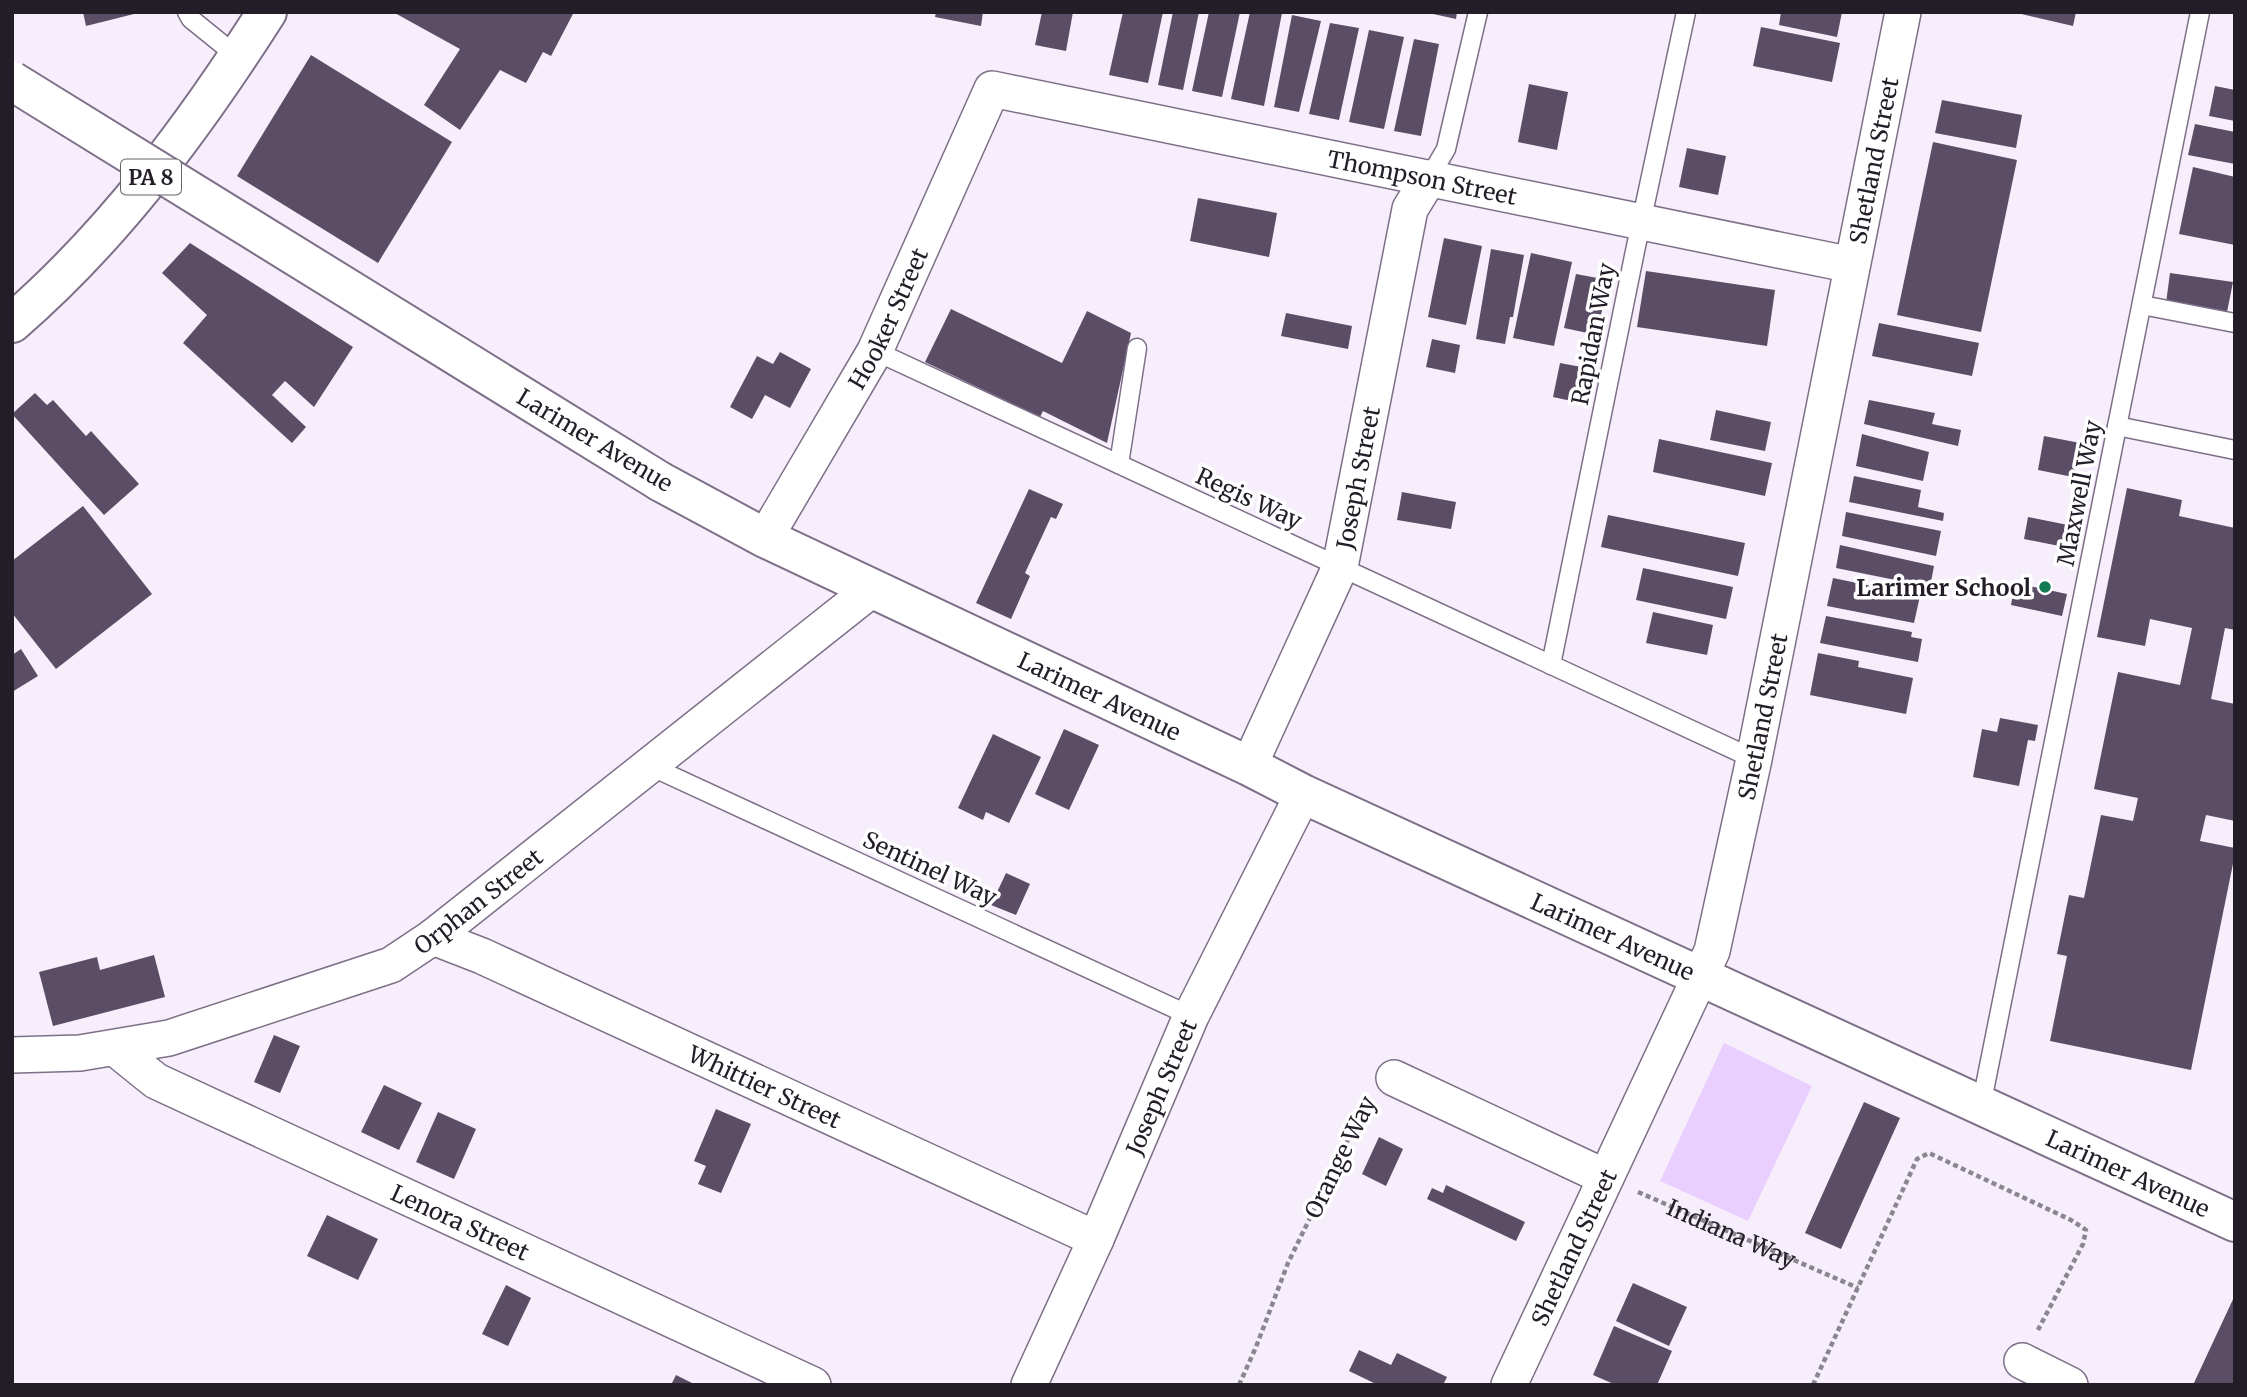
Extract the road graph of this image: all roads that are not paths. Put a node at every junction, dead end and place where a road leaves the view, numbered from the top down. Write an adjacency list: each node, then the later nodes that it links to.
1 (187, 12): 7 (lane)
2 (267, 12): 7 (main road, PA 8)
3 (1478, 12): 10 (lane)
4 (1686, 12): 11 (lane, Rapidan Way)
5 (1903, 12): 12 (street, Shetland Street)
6 (2200, 12): 13 (lane, Maxwell Way)
7 (238, 57): 14 (main road, PA 8)
8 (12, 81): 21 (main road, Larimer Avenue, bridge)
9 (992, 89): 10 (street, Thompson Street); 17 (street, Hooker Street)
10 (1429, 178): 11 (street, Thompson Street); 22 (street, Joseph Street)
11 (1641, 222): 12 (street, Thompson Street); 24 (lane, Rapidan Way)
12 (1852, 265): 25 (street, Shetland Street)
13 (2142, 304): 15 (lane); 18 (lane, Maxwell Way)
14 (12, 323)
15 (2235, 323)
16 (1138, 348): 20 (lane)
17 (875, 351): 20 (lane, Regis Way); 21 (street, Hooker Street)
18 (2117, 426): 19 (lane); 35 (lane, Maxwell Way)
19 (2235, 450)
20 (1119, 464): 22 (lane, Regis Way)
21 (765, 538): 23 (main road, Larimer Avenue)
22 (1340, 567): 24 (lane, Regis Way); 27 (street, Joseph Street)
23 (872, 589): 26 (street, Orphan Street); 27 (main road, Larimer Avenue)
24 (1551, 665): 25 (lane, Regis Way)
25 (1754, 759): 30 (street, Shetland Street)
26 (648, 765): 29 (street, Orphan Street); 31 (lane, Sentinel Way)
27 (1250, 766): 28 (main road, Larimer Avenue)
28 (1303, 794): 30 (main road, Larimer Avenue); 31 (street, Joseph Street)
29 (433, 937): 32 (street, Orphan Street); 38 (street, Whittier Street)
30 (1698, 976): 35 (main road, Larimer Avenue); 36 (street, Shetland Street)
31 (1191, 1016): 38 (street, Joseph Street)
32 (115, 1048): 33 (street, Orphan Street); 40 (street, Lenora Street)
33 (12, 1055)
34 (1394, 1078): 36 (street, Orange Way)
35 (1980, 1106): 37 (main road, Larimer Avenue)
36 (1605, 1177): 42 (street, Shetland Street)
37 (2235, 1222)
38 (1096, 1239): 41 (street, Joseph Street)
39 (2022, 1361): 43 (street)
40 (813, 1385)
41 (1028, 1385)
42 (1509, 1385)
43 (2070, 1385)

